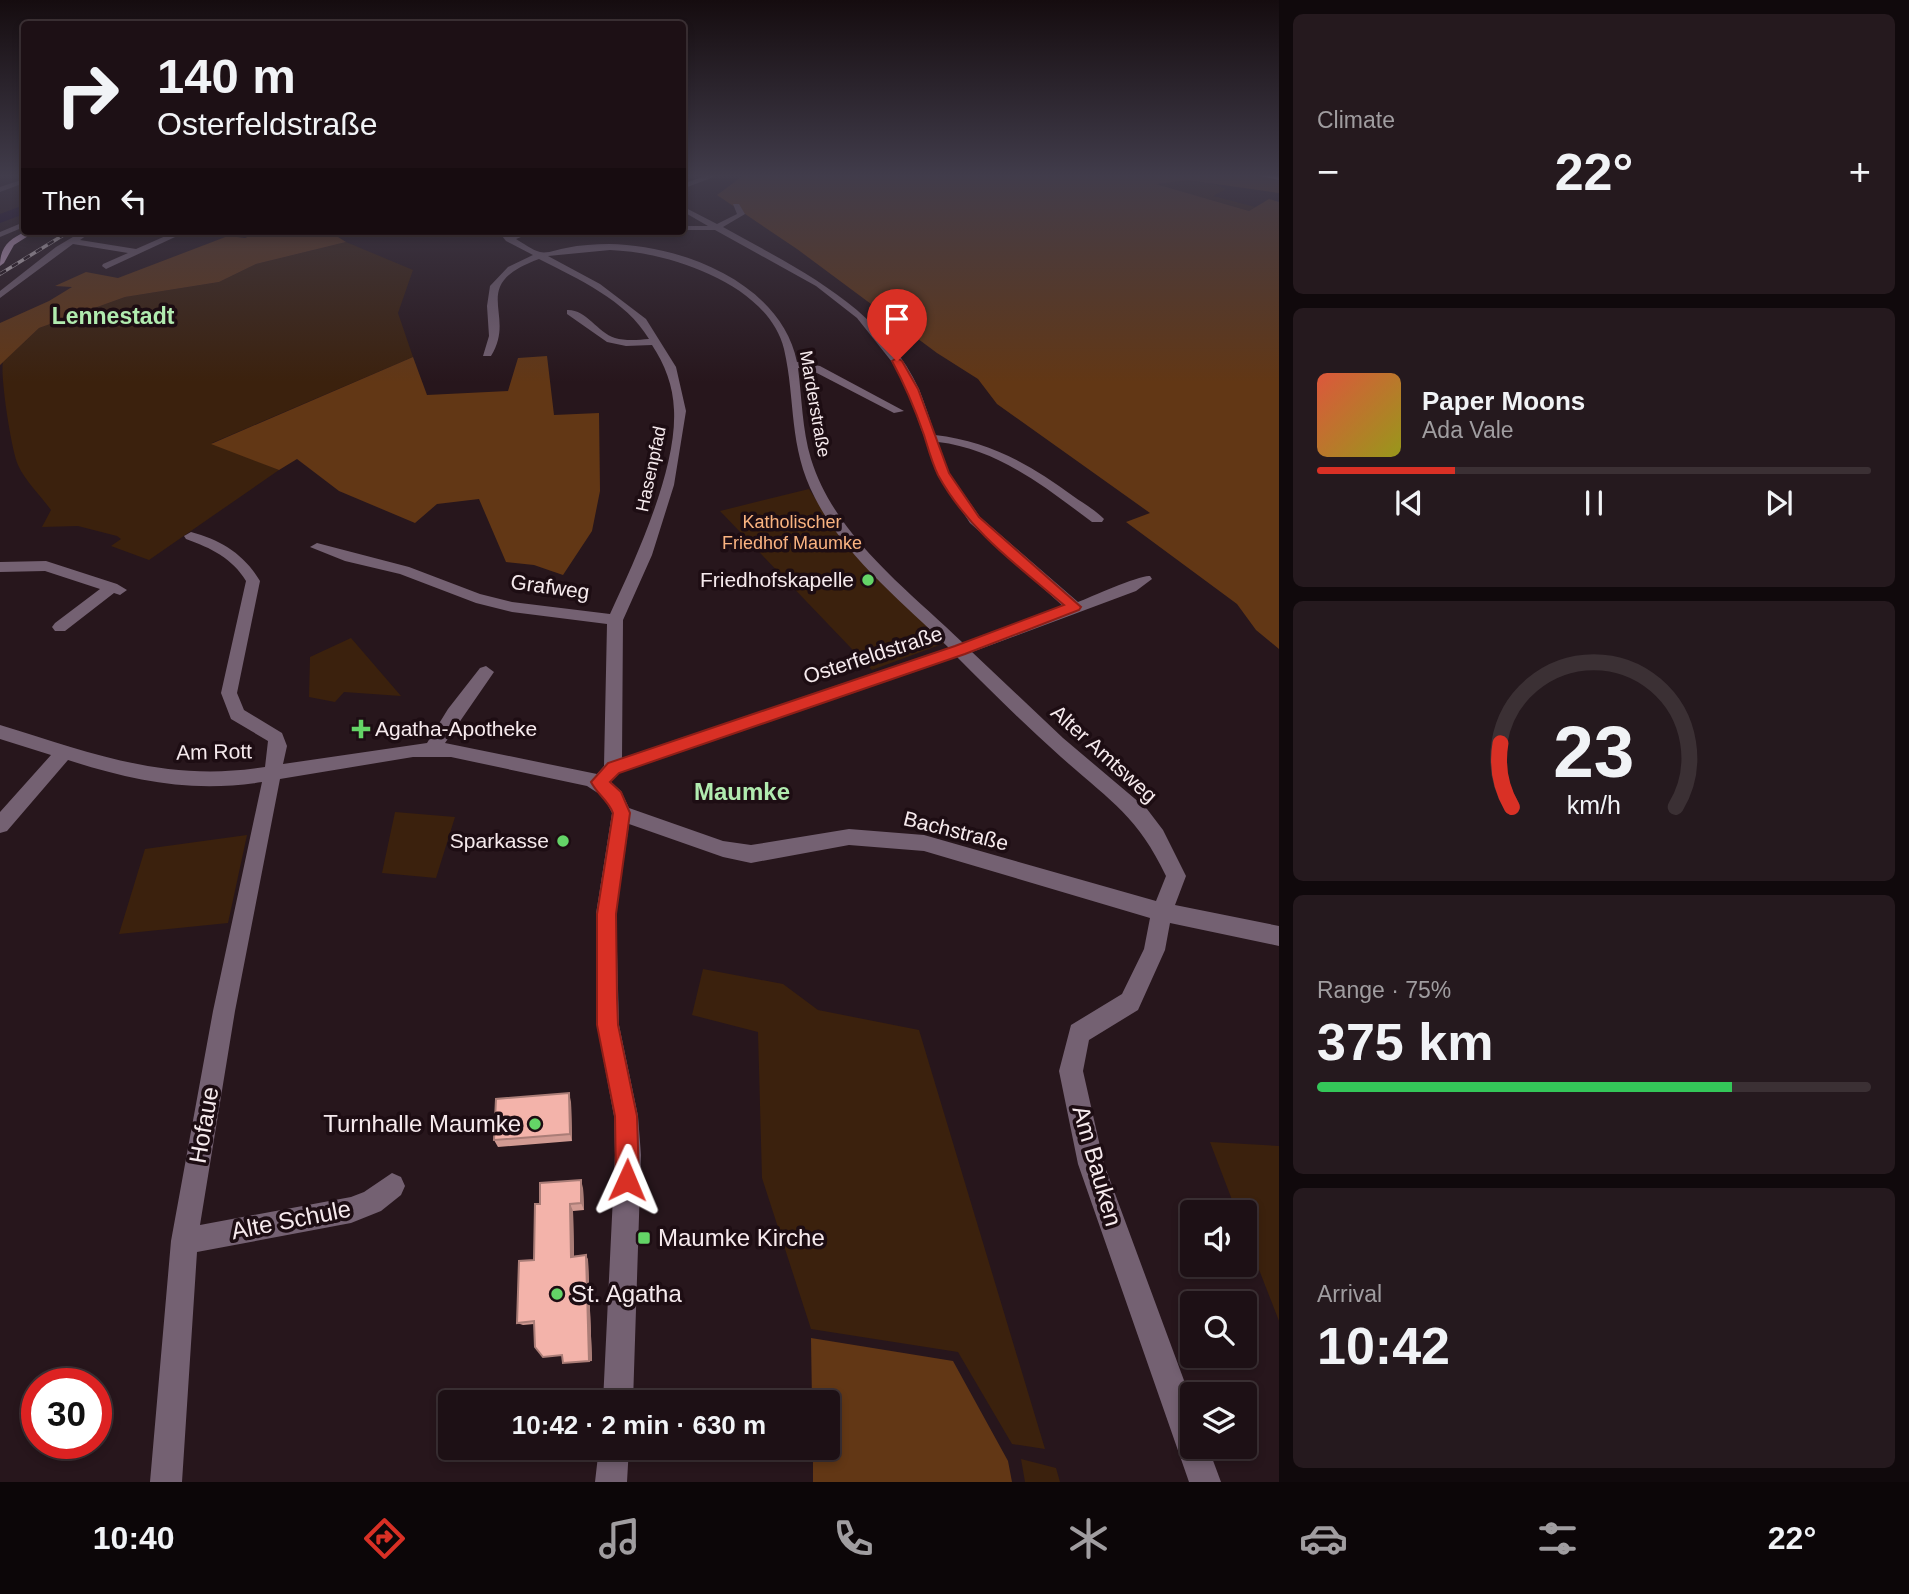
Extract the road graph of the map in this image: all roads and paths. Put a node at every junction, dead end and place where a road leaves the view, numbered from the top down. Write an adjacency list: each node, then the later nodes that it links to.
1 (8, 244): 9 (main road)
2 (67, 244): 11 (street)
3 (91, 244): 7 (street)
4 (156, 244): 7 (street)
5 (519, 244): 8 (street, Hasenpfad)
6 (744, 244): 17 (street)
7 (139, 252): 10 (street)
8 (543, 256): 13 (street, Hasenpfad); 14 (street, Marderstraße); 15 (street, Marderstraße)
9 (0, 263)
10 (106, 265)
11 (0, 295)
12 (570, 312): 13 (street)
13 (657, 341): 24 (street, Hasenpfad)
14 (487, 354)
15 (791, 364): 16 (street); 26 (street, Marderstraße)
16 (898, 411)
17 (930, 438): 18 (street); 23 (street)
18 (1097, 519)
19 (191, 536): 31 (street, Hofaue)
20 (317, 547): 24 (street, Grafweg)
21 (0, 568): 25 (street)
22 (1145, 579): 23 (street, Osterfeldstraße)
23 (1074, 607): 26 (street, Osterfeldstraße)
24 (615, 620): 32 (street, Grafweg)
25 (60, 627)
26 (960, 650): 32 (street, Osterfeldstraße); 35 (street, Alter Amtsweg)
27 (486, 672): 29 (street)
28 (0, 732): 30 (street, Am Rott)
29 (432, 750): 31 (street, Am Rott); 32 (street, Am Rott)
30 (63, 753): 31 (street, Am Rott); 34 (street)
31 (271, 772): 38 (street, Hofaue)
32 (606, 775): 33 (street)
33 (621, 813): 35 (street, Bachstraße); 39 (street)
34 (0, 825)
35 (1162, 912): 36 (street, Bachstraße); 40 (street, Am Bauken)
36 (1279, 936)
37 (392, 1186): 38 (street, Alte Schule)
38 (184, 1241): 43 (street, Hofaue)
39 (618, 1390)
40 (1180, 1412)
41 (1197, 1459): 45 (street, Am Bauken)
42 (613, 1460): 44 (street)
43 (166, 1482)
44 (611, 1482)
45 (1205, 1482)

